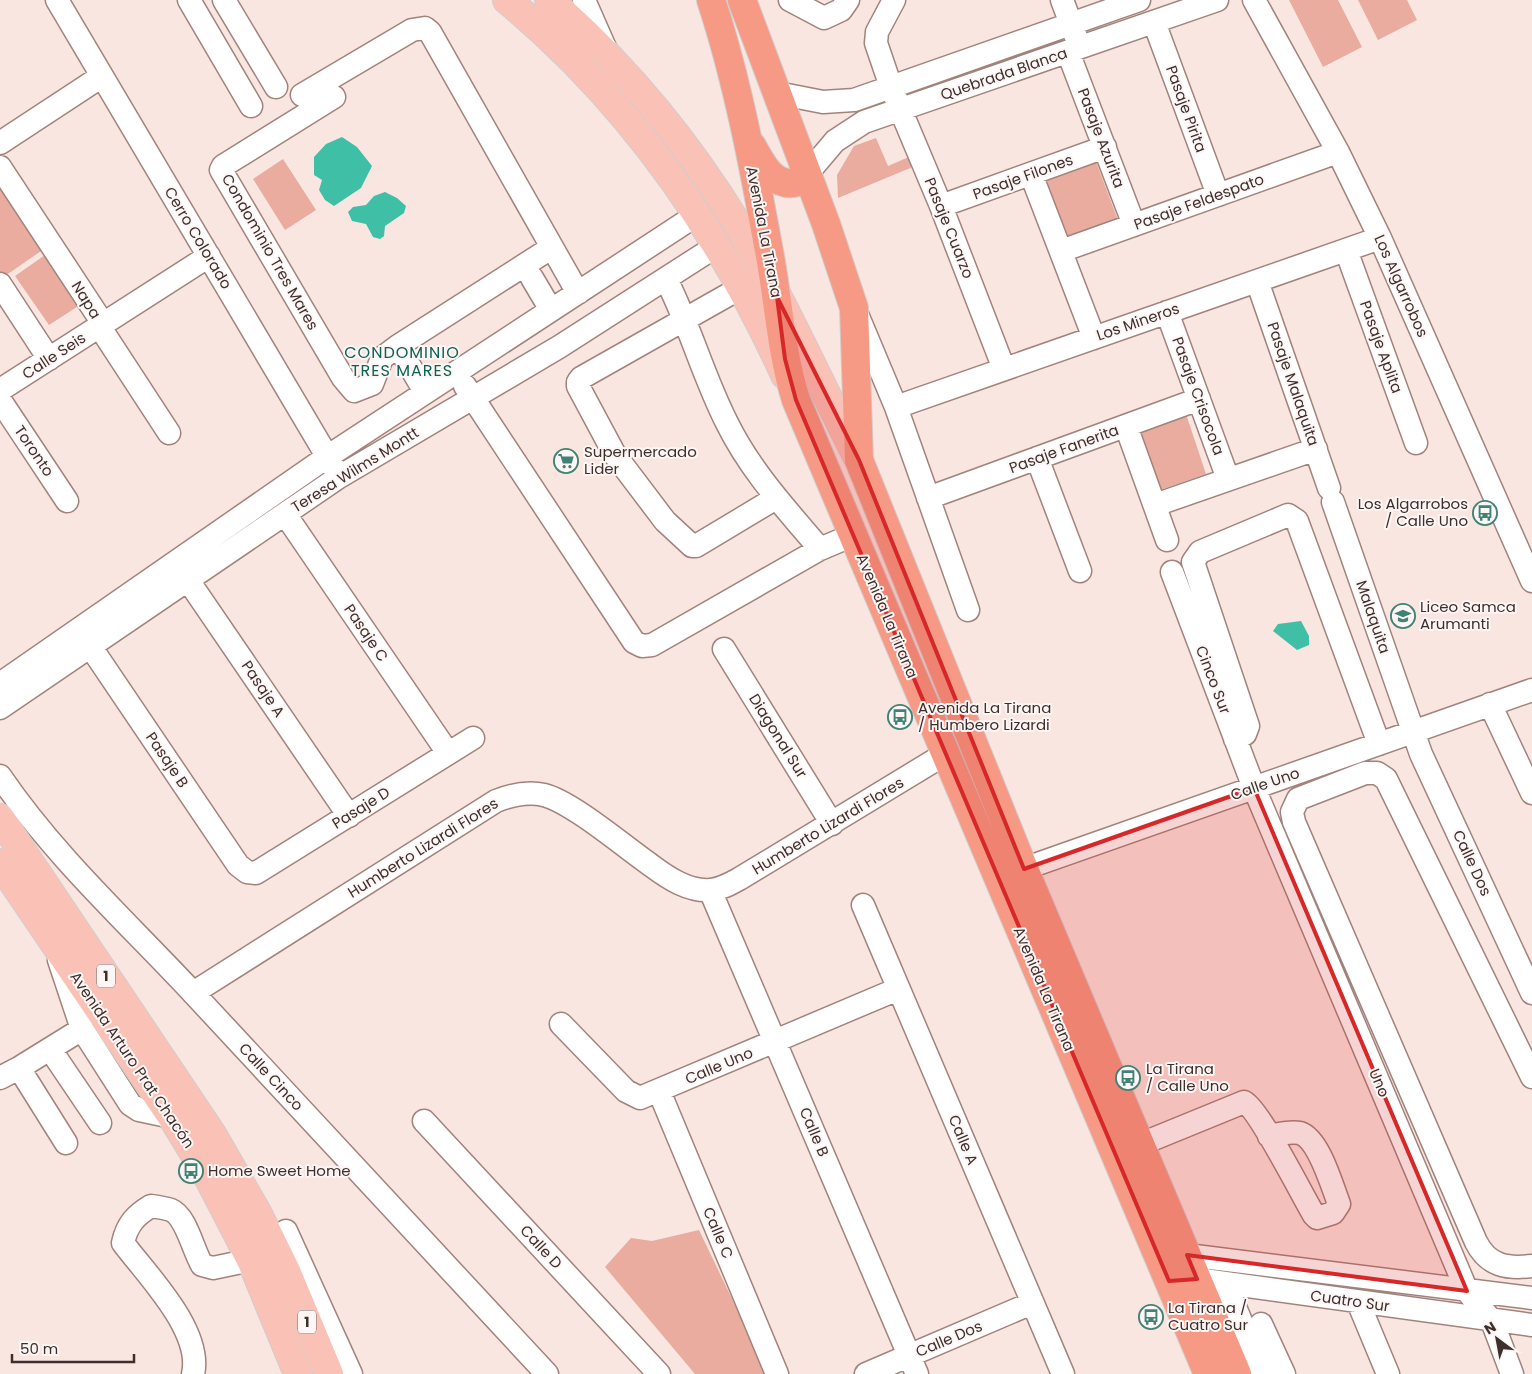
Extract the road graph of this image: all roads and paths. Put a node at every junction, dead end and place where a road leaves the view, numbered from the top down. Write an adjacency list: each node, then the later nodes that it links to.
1 (57, 0): 20 (street, Cerro Colorado)
2 (188, 0): 26 (street)
3 (224, 0): 21 (street)
4 (507, 0): 37 (main road)
5 (549, 0): 19 (main road)
6 (584, 0): 19 (street)
7 (711, 0): 28 (highway, Avenida La Tirana)
8 (790, 0): 9 (street)
9 (848, 0)
10 (894, 0): 22 (street, Pasaje Cuarzo)
11 (1062, 0): 17 (street, Pasaje Azurita)
12 (1139, 0): 17 (street, Quebrada Blanca)
13 (1217, 0): 16 (street, Quebrada Blanca)
14 (1254, 0): 31 (street, Los Algarrobos)
15 (748, 5): 23 (highway, Avenida La Tirana)
16 (1154, 22): 18 (street, Quebrada Blanca); 35 (street, Pasaje Pirita)
17 (1071, 23): 18 (street, Pasaje Azurita); 22 (street, Quebrada Blanca)
18 (1073, 50): 27 (street, Quebrada Blanca); 30 (street, Pasaje Azurita)
19 (609, 55): 52 (main road)
20 (102, 76): 29 (street); 45 (street, Cerro Colorado)
21 (276, 87)
22 (891, 87): 23 (street, Quebrada Blanca); 27 (street, Pasaje Cuarzo)
23 (777, 94): 28 (highway); 33 (highway, Avenida La Tirana)
24 (302, 95): 42 (street)
25 (334, 97): 59 (street, Condominio Tres Mares)
26 (251, 106)
27 (900, 110): 33 (street, Quebrada Blanca); 36 (street, Pasaje Cuarzo)
28 (742, 120): 33 (highway); 52 (highway, Avenida La Tirana)
29 (0, 143)
30 (1105, 148): 34 (street, Pasaje Filones); 38 (street, Pasaje Azurita)
31 (1338, 152): 35 (street, Pasaje Feldespato); 39 (street, Los Algarrobos)
32 (0, 167): 57 (street, Napa)
33 (807, 174): 53 (highway, Avenida La Tirana)
34 (1032, 174): 36 (street, Pasaje Filones); 44 (street)
35 (1218, 195): 38 (street, Pasaje Feldespato)
36 (941, 206): 61 (street, Pasaje Cuarzo)
37 (698, 214): 40 (street, Teresa Wilms Montt); 41 (main road)
38 (1134, 225): 44 (street, Pasaje Feldespato)
39 (1380, 238): 43 (street, Los Mineros); 91 (street, Los Algarrobos)
40 (651, 245): 46 (street); 51 (street, Teresa Wilms Montt)
41 (718, 245): 46 (street, Teresa Wilms Montt); 50 (main road)
42 (551, 248): 51 (street); 59 (street, Condominio Tres Mares)
43 (1346, 250): 48 (street, Los Mineros); 72 (street, Pasaje Aplita)
44 (1061, 251): 58 (street)
45 (209, 256): 57 (street, Calle Seis); 74 (street, Cerro Colorado)
46 (668, 277): 56 (street); 65 (street, Teresa Wilms Montt)
47 (532, 278): 54 (street)
48 (1256, 281): 55 (street, Los Mineros); 73 (street, Pasaje Malaquita)
49 (0, 284): 60 (street)
50 (742, 287): 56 (street); 68 (main road)
51 (578, 293): 54 (street, Teresa Wilms Montt)
52 (777, 297): 68 (highway, Avenida La Tirana); 76 (main road)
53 (854, 308): 69 (street, Avenida La Tirana); 76 (highway, Avenida La Tirana)
54 (552, 310): 62 (street, Teresa Wilms Montt)
55 (1167, 312): 58 (street, Los Mineros); 66 (street, Pasaje Crisocola)
56 (685, 318): 80 (street); 80 (street)
57 (101, 325): 60 (street, Calle Seis); 71 (street, Napa)
58 (1094, 338): 61 (street, Los Mineros)
59 (398, 346): 64 (street)
60 (49, 359): 63 (street, Calle Seis)
61 (1004, 369): 69 (street, Los Mineros)
62 (456, 372): 64 (street, Teresa Wilms Montt); 65 (street)
63 (0, 390)
64 (425, 392): 74 (street, Teresa Wilms Montt)
65 (472, 398): 77 (street, Teresa Wilms Montt); 87 (street)
66 (1199, 399): 70 (street, Pasaje Fanerita); 78 (street, Pasaje Crisocola)
67 (0, 400): 82 (street, Toronto)
68 (796, 400): 85 (highway, Avenida La Tirana)
69 (896, 407): 81 (street, Avenida La Tirana)
70 (1126, 426): 75 (street, Pasaje Fanerita); 83 (street)
71 (170, 433)
72 (1416, 443)
73 (1316, 449): 78 (street); 79 (street, Pasaje Malaquita)
74 (327, 457): 77 (street, Cerro Colorado); 88 (street, Teresa Wilms Montt)
75 (1037, 458): 81 (street, Pasaje Fanerita); 89 (street)
76 (859, 460): 112 (highway, Avenida La Tirana)
77 (339, 477): 84 (street, Teresa Wilms Montt)
78 (1228, 479): 83 (street)
79 (1331, 495): 99 (street, Malaquita)
80 (776, 498): 87 (street)
81 (928, 498): 92 (street, Avenida La Tirana)
82 (68, 501)
83 (1155, 505): 86 (street)
84 (285, 514): 88 (street, Teresa Wilms Montt); 103 (street, Pasaje C)
85 (853, 535): 87 (street); 104 (highway, Avenida La Tirana)
86 (1167, 540)
87 (820, 549)
88 (182, 571): 93 (street, Teresa Wilms Montt); 95 (street, Teresa Wilms Montt); 108 (street, Pasaje A)
89 (1080, 571)
90 (1172, 572): 101 (street, Cinco Sur)
91 (1532, 581)
92 (968, 610)
93 (90, 646): 98 (street, Teresa Wilms Montt); 113 (street, Pasaje B)
94 (724, 649): 110 (street, Diagonal Sur)
95 (0, 684)
96 (1532, 690): 97 (street, Calle Uno)
97 (1490, 704): 99 (street, Calle Uno); 107 (street)
98 (0, 708)
99 (1414, 732): 102 (street, Calle Uno); 120 (street, Calle Dos)
100 (472, 738): 103 (street, Pasaje D)
101 (1235, 739): 102 (street); 106 (street, Cinco Sur)
102 (1379, 744): 106 (street, Calle Uno)
103 (448, 753): 108 (street, Pasaje D)
104 (945, 754): 110 (street, Humberto Lizardi Flores); 114 (highway, Avenida La Tirana)
105 (0, 776): 119 (street, Calle Cinco)
106 (1254, 788): 112 (street, Calle Uno); 141 (street, Uno)
107 (1532, 793)
108 (349, 816): 113 (street, Pasaje D)
109 (0, 818): 151 (main road, Avenida Arturo Prat Chacón / 1)
110 (832, 824): 115 (street, Humberto Lizardi Flores)
111 (0, 863): 117 (main road, Avenida Arturo Prat Chacón / 1)
112 (1024, 869): 114 (street, Calle Uno); 133 (highway, Avenida La Tirana)
113 (246, 872)
114 (997, 878): 134 (highway, Avenida La Tirana)
115 (710, 890): 119 (street, Humberto Lizardi Flores); 123 (street, Calle B)
116 (863, 905): 118 (street, Calle A)
117 (53, 941): 122 (street); 128 (main road, Avenida Arturo Prat Chacón / 1)
118 (898, 988): 123 (street, Calle Uno); 144 (street, Calle A)
119 (193, 993): 153 (street, Calle Cinco)
120 (1532, 993)
121 (561, 1024): 127 (street, Calle Uno)
122 (82, 1030): 124 (street); 128 (street)
123 (776, 1042): 127 (street, Calle Uno); 148 (street, Calle B)
124 (50, 1049): 125 (street); 130 (street)
125 (9, 1073): 132 (street)
126 (1532, 1077): 137 (street)
127 (659, 1091): 155 (street, Calle C)
128 (172, 1117): 136 (main road, Avenida Arturo Prat Chacón / 1)
129 (424, 1121): 154 (street, Calle D)
130 (100, 1122)
131 (1268, 1136): 133 (street)
132 (66, 1143)
133 (1140, 1144): 134 (street); 138 (highway, Avenida La Tirana)
134 (1115, 1154): 139 (highway, Avenida La Tirana)
135 (286, 1231): 152 (street)
136 (251, 1260): 149 (street); 150 (main road, Avenida Arturo Prat Chacón / 1)
137 (1532, 1266)
138 (1192, 1267): 139 (street, Cuatro Sur); 140 (street, Cuatro Sur); 141 (street, Cuatro Sur); 159 (highway, Avenida La Tirana)
139 (1169, 1281): 158 (highway, Avenida La Tirana)
140 (1225, 1283): 143 (street, Cuatro Sur); 160 (street)
141 (1467, 1291): 142 (street, Cuatro Sur); 145 (street, Uno)
142 (1532, 1298)
143 (1358, 1302): 145 (street, Cuatro Sur); 162 (street)
144 (1032, 1303): 148 (street, Calle Dos); 157 (street, Calle A)
145 (1492, 1321): 147 (street, Cuatro Sur); 163 (street, Uno)
146 (1261, 1324): 161 (street)
147 (1532, 1325)
148 (913, 1365): 156 (street, Calle Dos)
149 (193, 1374)
150 (298, 1374)
151 (329, 1374)
152 (351, 1374)
153 (547, 1374)
154 (658, 1374)
155 (777, 1374)
156 (866, 1374)
157 (1063, 1374)
158 (1208, 1374)
159 (1237, 1374)
160 (1263, 1374)
161 (1284, 1374)
162 (1388, 1374)
163 (1512, 1374)

